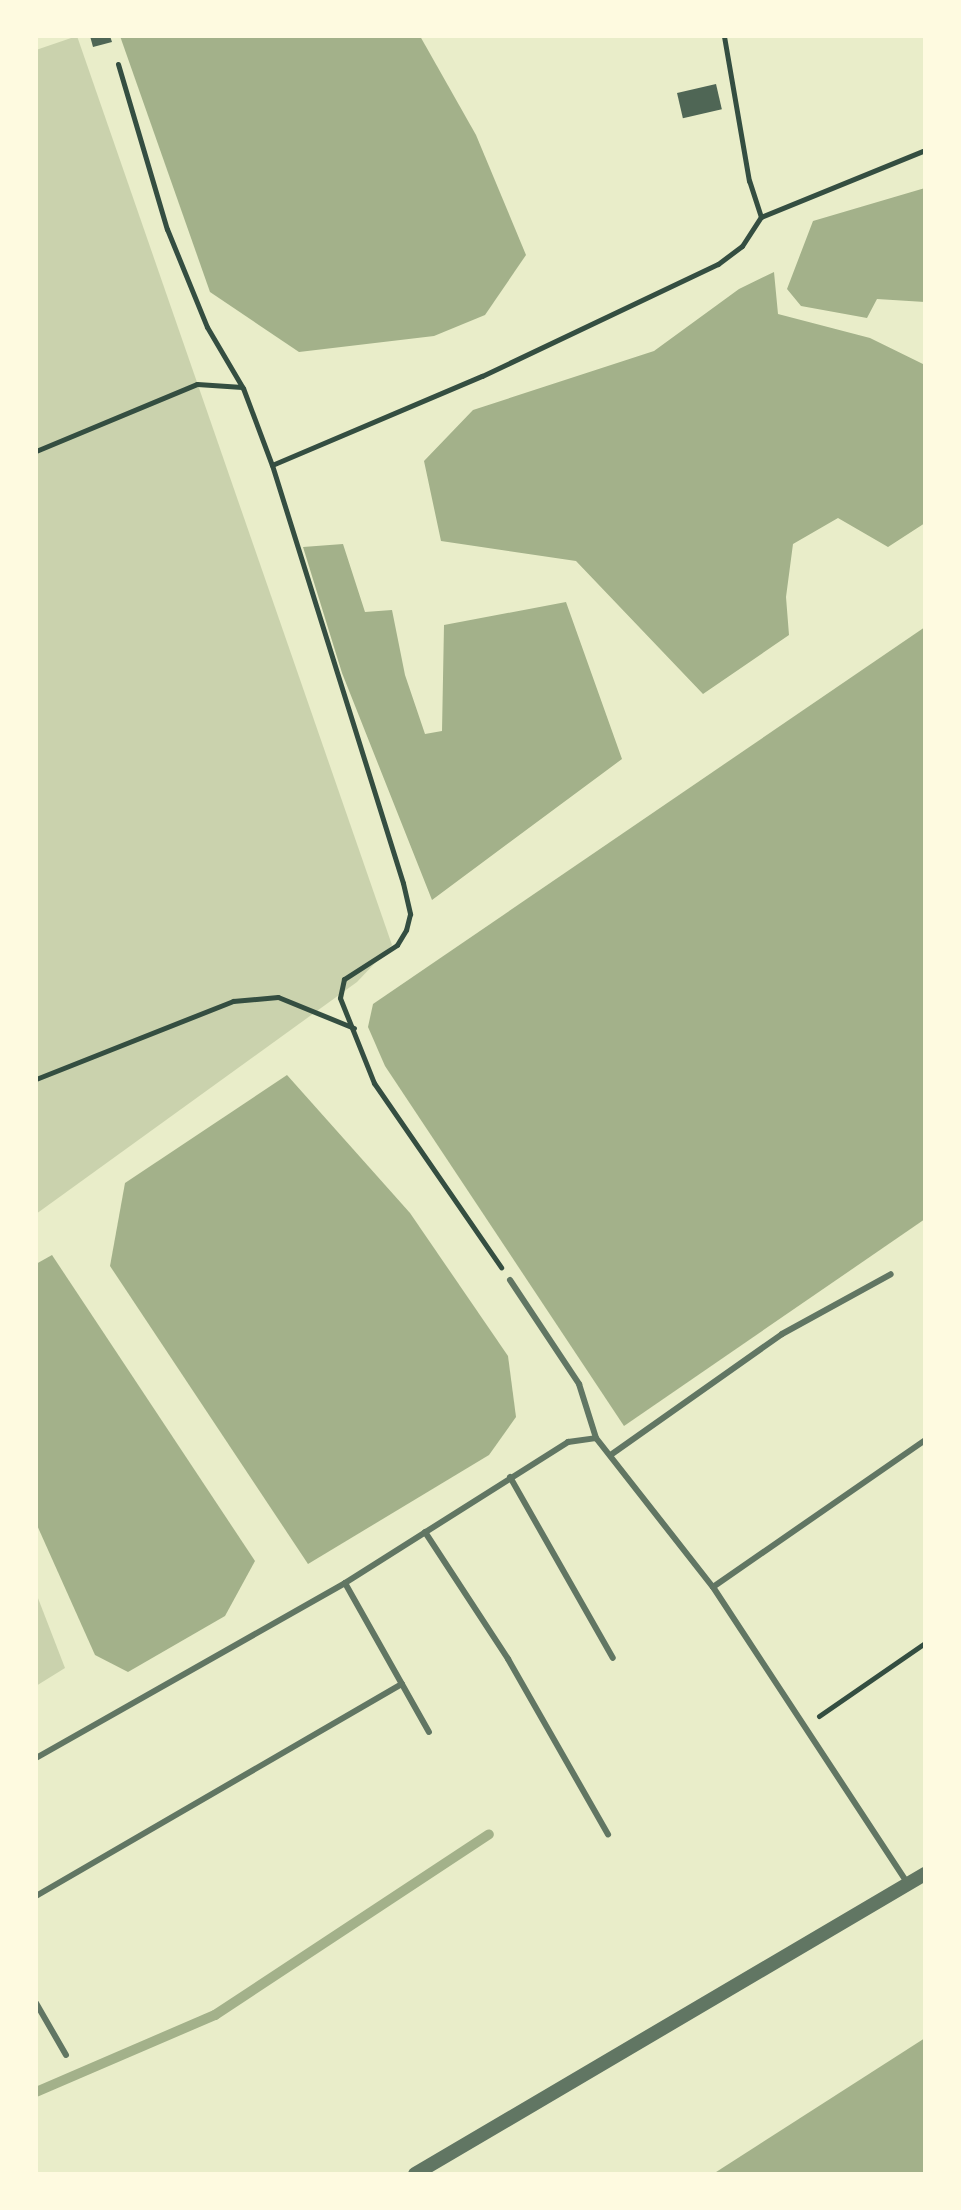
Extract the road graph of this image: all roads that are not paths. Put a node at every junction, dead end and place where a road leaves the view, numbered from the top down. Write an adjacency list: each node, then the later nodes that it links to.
1 (891, 1274): 5 (lane)
2 (510, 1280): 3 (lane)
3 (596, 1438): 5 (lane); 6 (lane)
4 (925, 1440): 9 (lane)
5 (612, 1454): 9 (lane)
6 (510, 1477): 7 (lane); 10 (lane)
7 (425, 1532): 8 (lane); 14 (lane)
8 (345, 1583): 11 (lane); 13 (lane)
9 (713, 1587): 16 (lane)
10 (613, 1658)
11 (402, 1684): 12 (lane); 17 (lane)
12 (429, 1732)
13 (36, 1758)
14 (608, 1834)
15 (925, 1874): 16 (street)
16 (909, 1885): 20 (street)
17 (36, 1896)
18 (36, 2003): 19 (lane)
19 (66, 2055)
20 (415, 2174)

